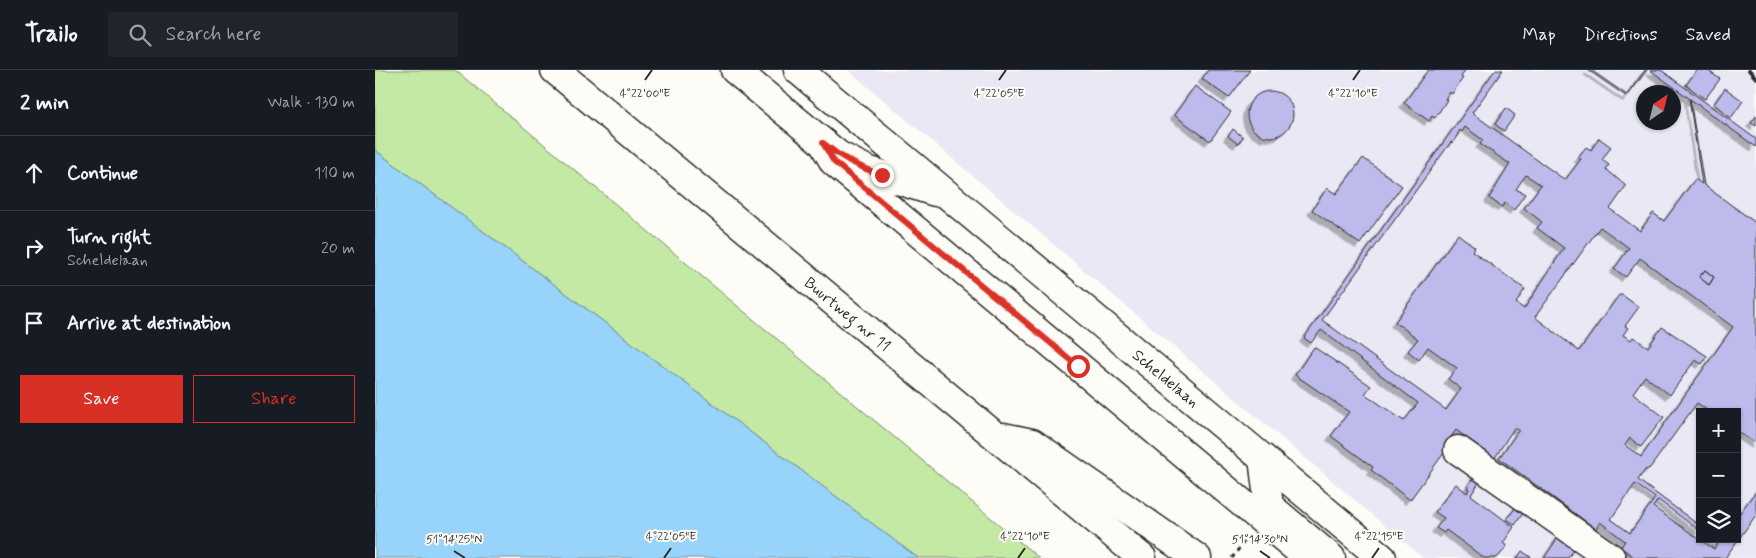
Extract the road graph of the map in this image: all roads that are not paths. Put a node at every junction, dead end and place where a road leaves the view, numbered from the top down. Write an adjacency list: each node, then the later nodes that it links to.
1 (555, 70): 7 (lane, Buurtweg nr 11)
2 (735, 70): 4 (lane, Scheldelaan)
3 (798, 70): 4 (lane); 6 (lane, Scheldelaan)
4 (772, 101): 5 (lane, Scheldelaan)
5 (823, 143): 6 (lane, Scheldelaan); 12 (lane)
6 (951, 198): 9 (lane, Scheldelaan)
7 (994, 436): 10 (lane, Buurtweg nr 11); 11 (lane)
8 (1458, 450): 15 (lane)
9 (1263, 458): 13 (lane); 14 (lane, Scheldelaan)
10 (1142, 558)
11 (1197, 558)
12 (1307, 558)
13 (1331, 558)
14 (1382, 558)
15 (1611, 558)

